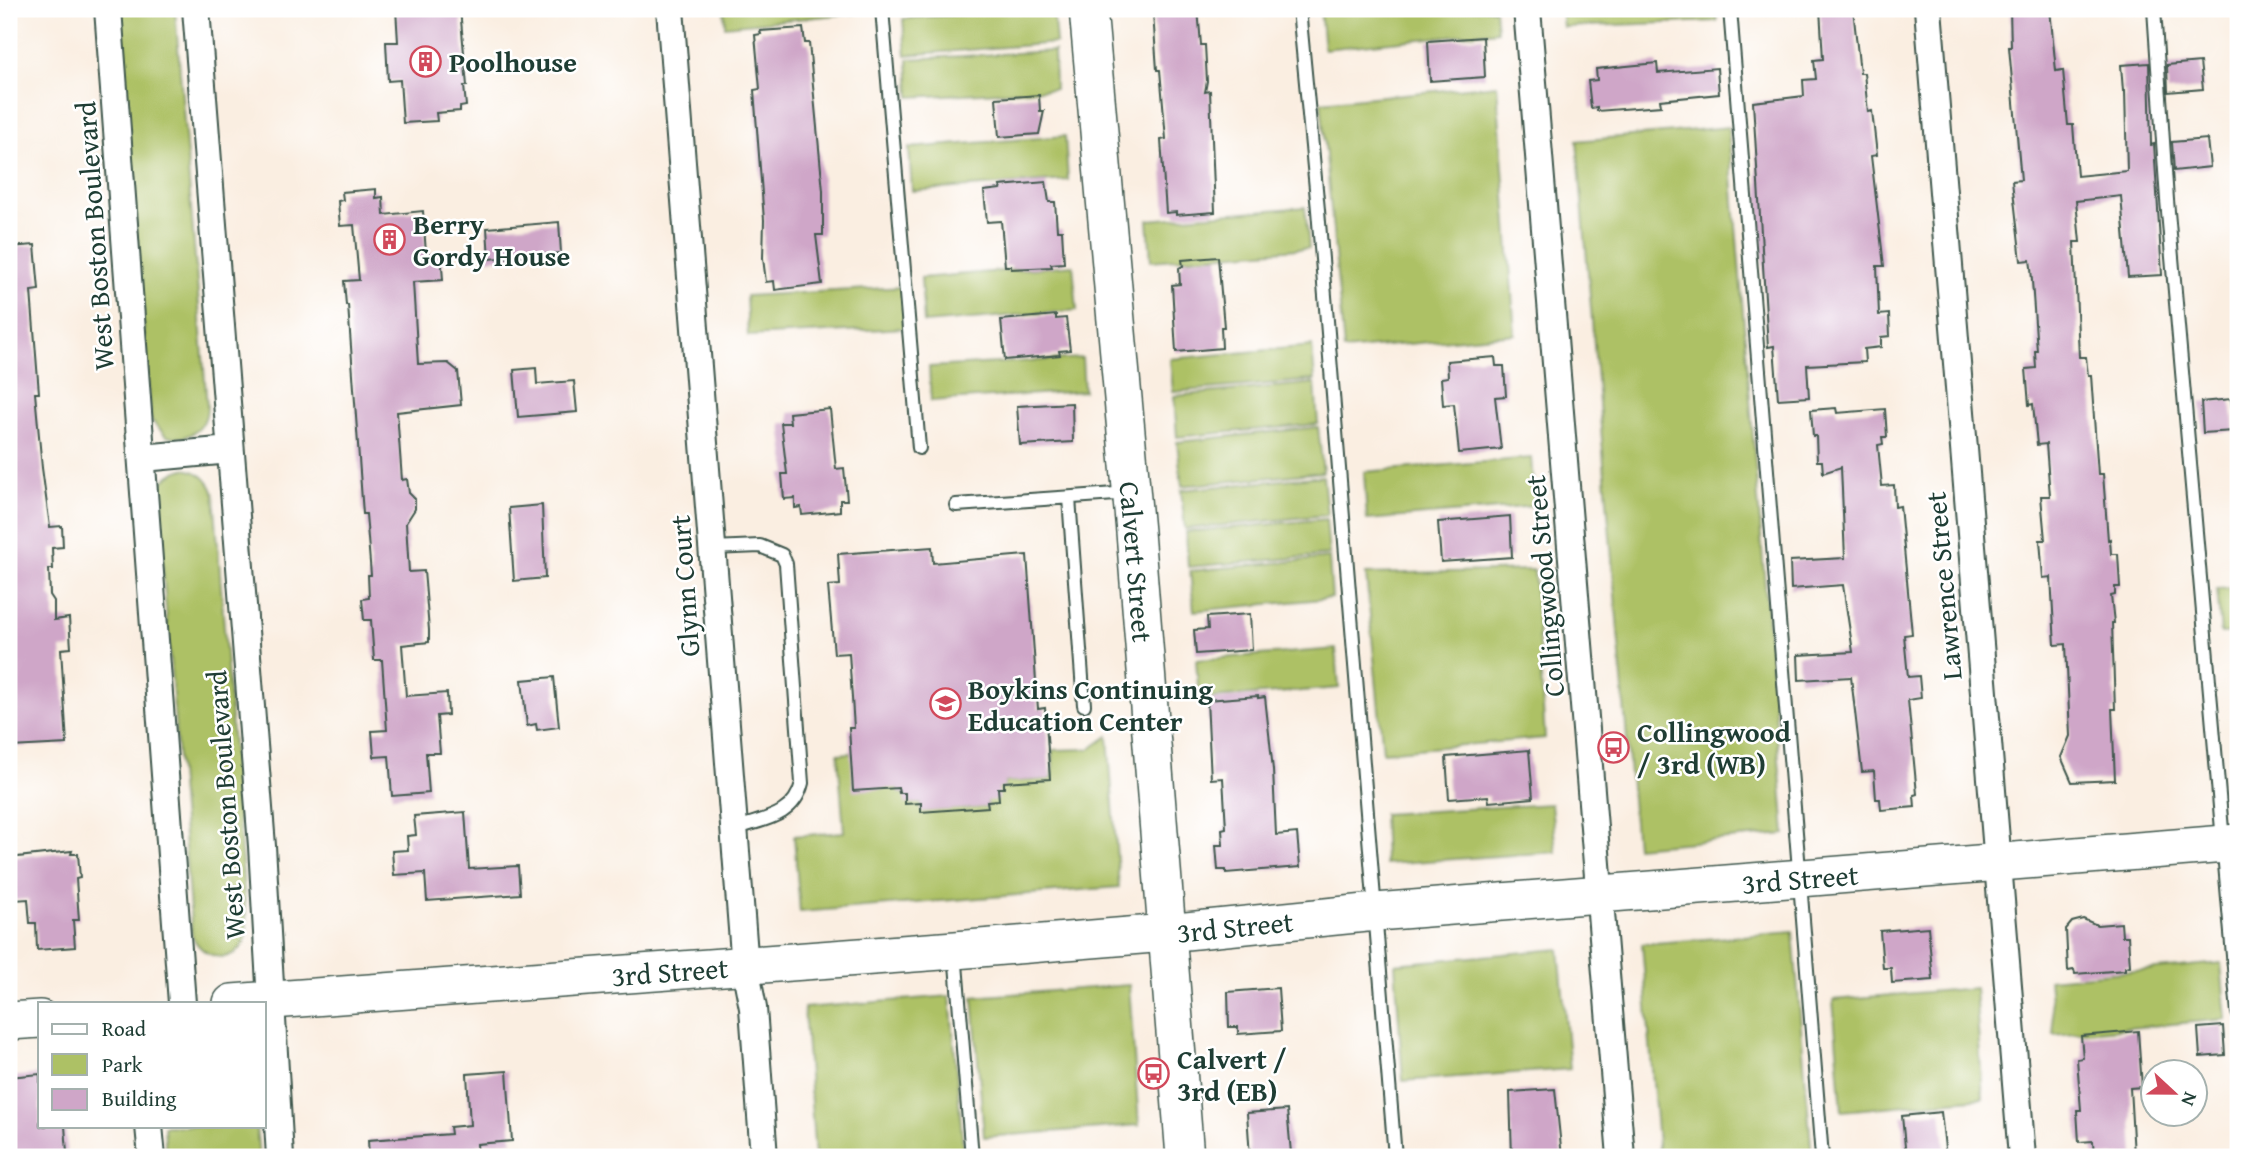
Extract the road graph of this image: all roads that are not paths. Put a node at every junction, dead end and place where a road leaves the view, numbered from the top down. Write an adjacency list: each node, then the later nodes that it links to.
1 (108, 9): 13 (street, West Boston Boulevard)
2 (196, 9): 12 (street, West Boston Boulevard)
3 (670, 9): 17 (street, Glynn Court)
4 (882, 9): 11 (lane)
5 (1088, 9): 14 (street, Calvert Street)
6 (1299, 9): 24 (lane)
7 (1527, 9): 23 (street, Collingwood Street)
8 (1730, 9): 22 (lane)
9 (1928, 9): 21 (street, Lawrence Street)
10 (2154, 9): 20 (lane)
11 (919, 447)
12 (230, 450): 13 (street); 28 (street, West Boston Boulevard)
13 (143, 458): 29 (street, West Boston Boulevard)
14 (1131, 493): 15 (lane); 25 (street, Calvert Street)
15 (1069, 498): 16 (lane); 18 (lane)
16 (956, 505)
17 (712, 548): 19 (street, Glynn Court); 19 (lane)
18 (1084, 705)
19 (734, 829): 27 (street, Glynn Court)
20 (2232, 843): 21 (street, 3rd Street); 31 (lane)
21 (1996, 863): 22 (street, 3rd Street); 43 (street, Lawrence Street)
22 (1800, 878): 23 (street, 3rd Street); 42 (lane)
23 (1600, 894): 24 (street, 3rd Street); 41 (street, Collingwood Street)
24 (1376, 912): 25 (street, 3rd Street); 40 (lane)
25 (1166, 933): 26 (street, 3rd Street); 39 (street, Calvert Street)
26 (955, 950): 27 (street, 3rd Street); 38 (lane)
27 (745, 967): 28 (street, 3rd Street); 37 (street, Glynn Court)
28 (270, 999): 30 (street, 3rd Street); 36 (street, West Boston Boulevard)
29 (183, 1002)
30 (242, 1002)
31 (2238, 1013)
32 (38, 1019): 33 (street)
33 (9, 1021)
34 (149, 1128): 35 (street)
35 (152, 1157)
36 (280, 1157)
37 (764, 1157)
38 (972, 1157)
39 (1185, 1157)
40 (1395, 1157)
41 (1621, 1157)
42 (1822, 1157)
43 (2022, 1157)

